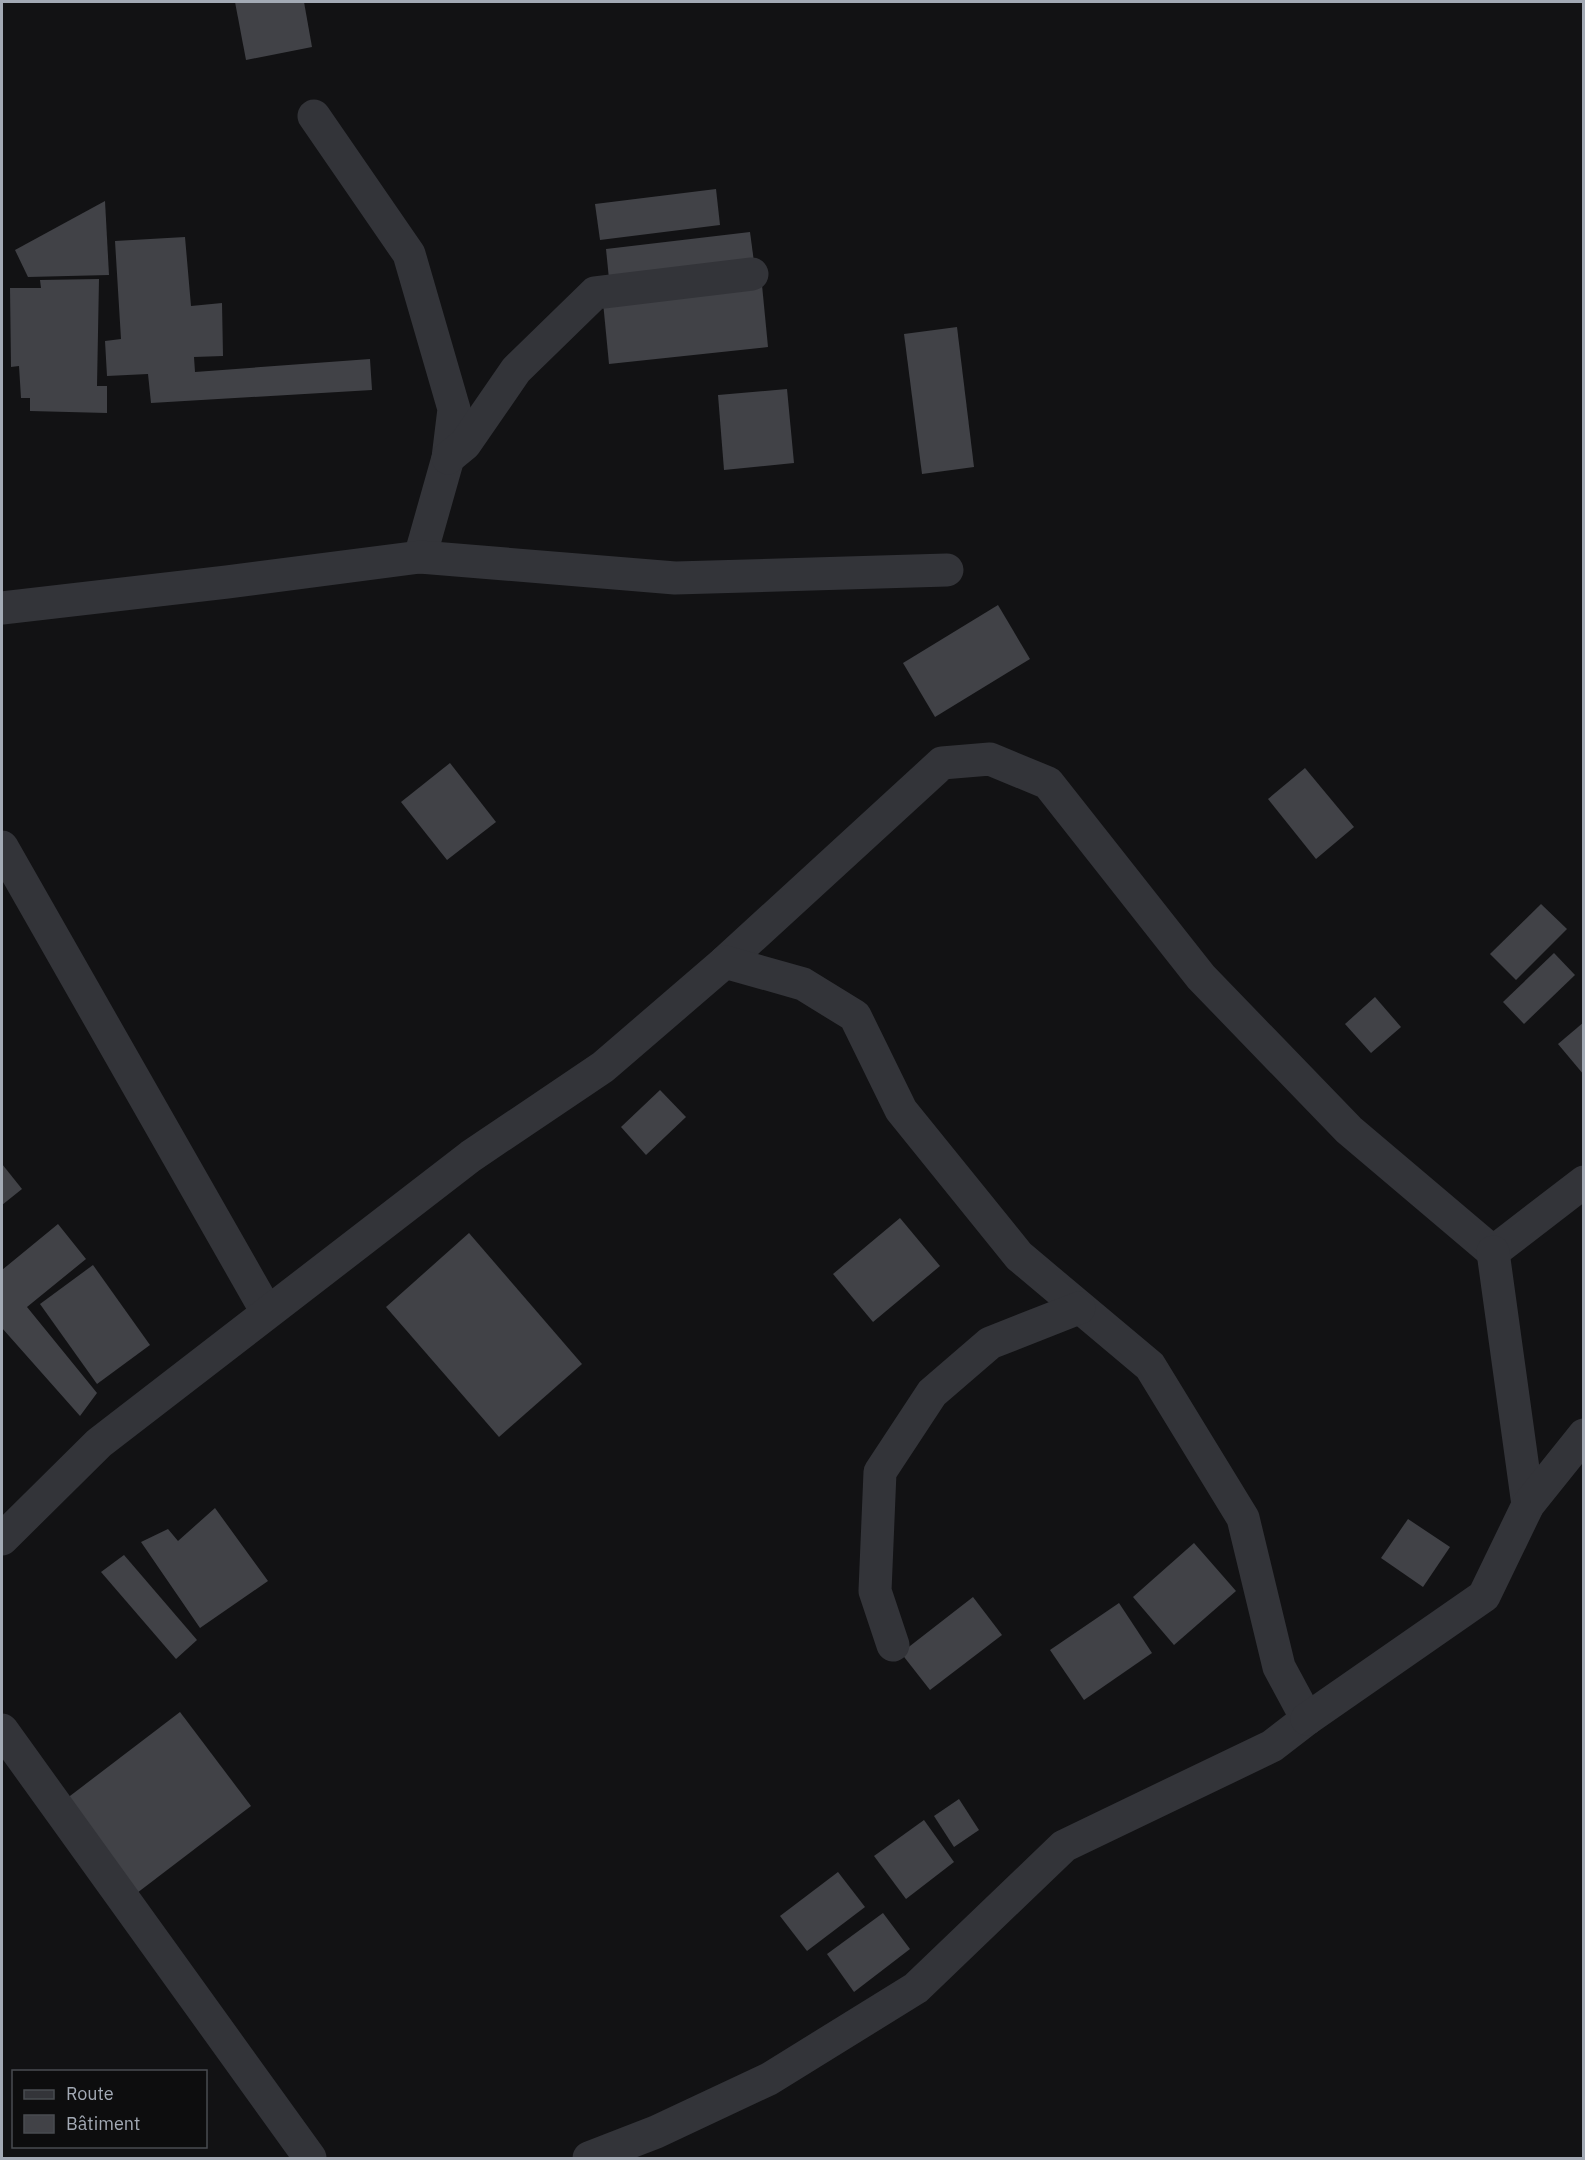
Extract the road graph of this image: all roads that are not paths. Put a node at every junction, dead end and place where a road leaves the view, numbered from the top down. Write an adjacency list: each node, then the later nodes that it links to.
1 (314, 116): 3 (street)
2 (752, 274): 3 (street)
3 (448, 458): 4 (street)
4 (420, 556): 5 (street); 6 (street)
5 (947, 570)
6 (2, 608)
7 (2, 847): 12 (street)
8 (725, 962): 10 (street); 11 (street); 12 (street)
9 (1584, 1182): 10 (street)
10 (1493, 1252): 14 (street)
11 (1079, 1308): 16 (street); 17 (street)
12 (267, 1312): 15 (street)
13 (1584, 1435): 14 (street)
14 (1528, 1505): 17 (street)
15 (2, 1539)
16 (893, 1645)
17 (1307, 1719): 20 (street)
18 (2, 1730): 19 (street)
19 (310, 2158)
20 (589, 2158)

